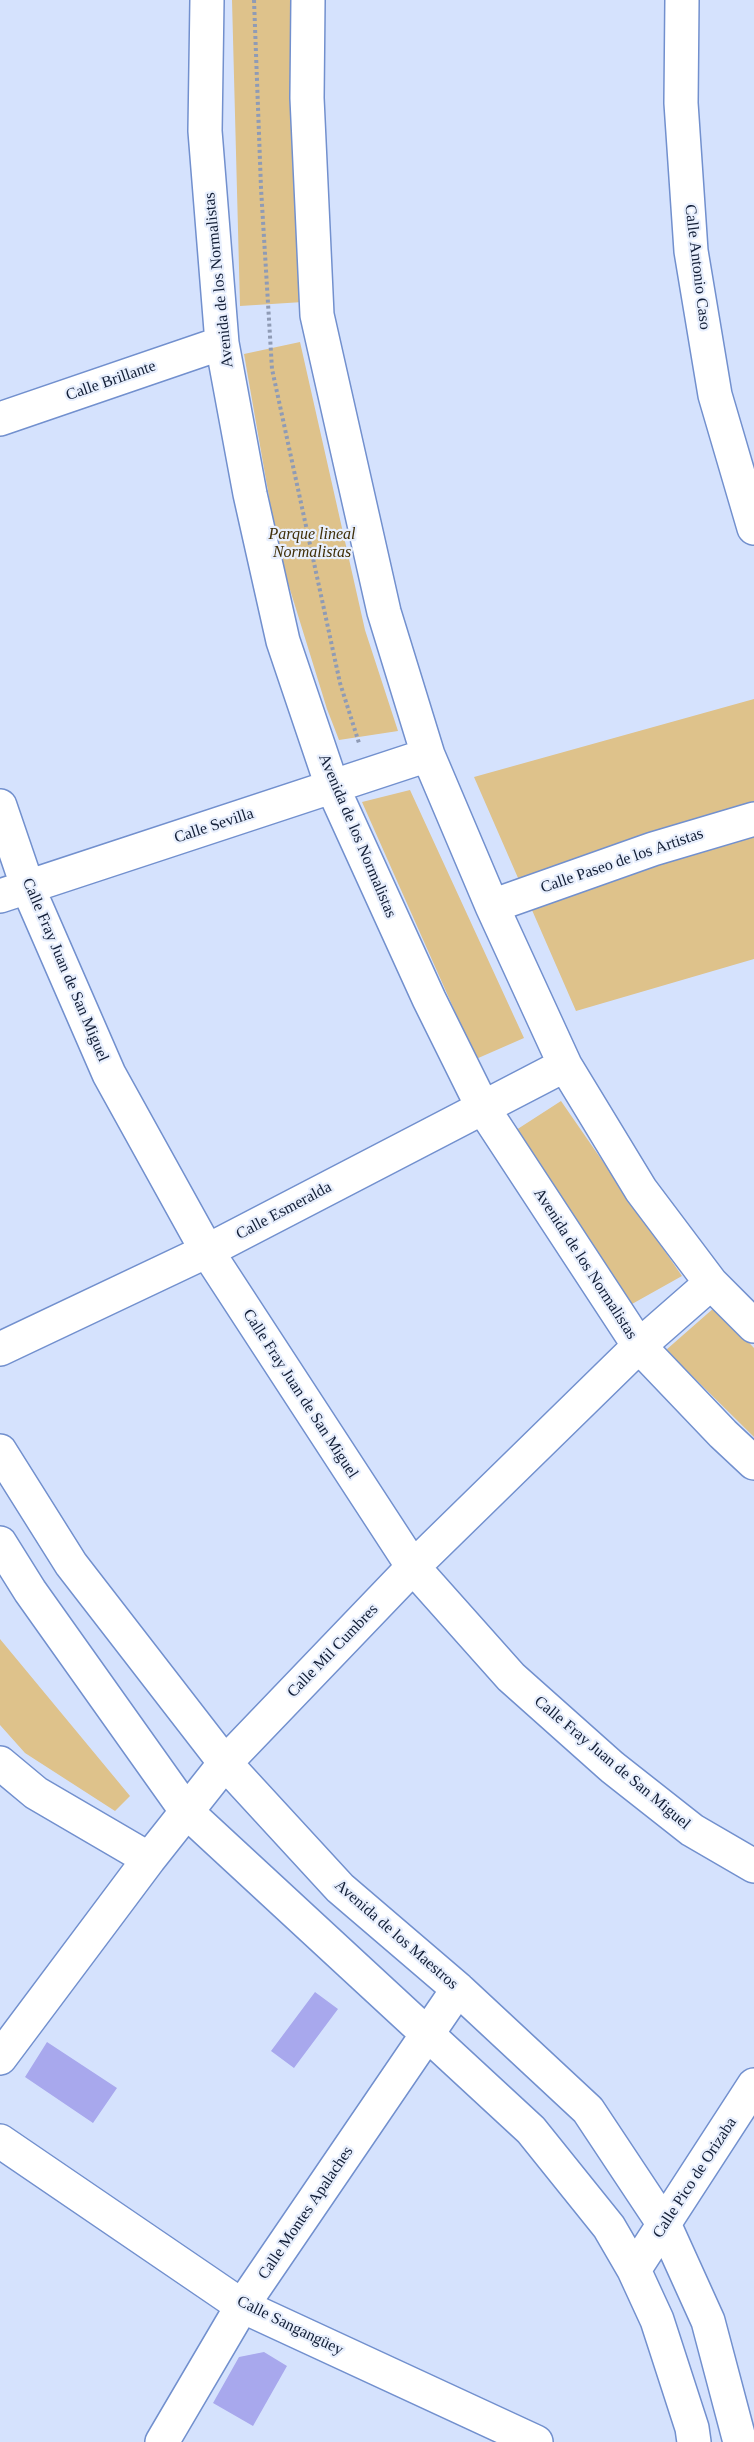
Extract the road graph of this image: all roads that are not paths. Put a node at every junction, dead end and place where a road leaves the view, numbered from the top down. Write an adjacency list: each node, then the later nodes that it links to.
1 (207, 0): 4 (street, Avenida de los Normalistas)
2 (308, 0): 7 (street)
3 (682, 0): 6 (street, Calle Antonio Caso)
4 (222, 344): 5 (street, Calle Brillante); 8 (street, Avenida de los Normalistas)
5 (0, 419)
6 (754, 528)
7 (428, 755): 8 (street, Calle Sevilla); 12 (street)
8 (332, 786): 11 (street, Calle Sevilla); 14 (street, Avenida de los Normalistas)
9 (0, 806): 11 (street, Calle Fray Juan de San Miguel)
10 (754, 819): 12 (street, Calle Paseo de los Artistas)
11 (14, 892): 15 (street, Calle Fray Juan de San Miguel)
12 (492, 906): 13 (street)
13 (565, 1065): 14 (street, Calle Esmeralda); 16 (street)
14 (483, 1107): 15 (street, Calle Esmeralda); 18 (street, Avenida de los Normalistas)
15 (207, 1251): 19 (street, Calle Esmeralda); 23 (street, Calle Fray Juan de San Miguel)
16 (711, 1283): 17 (street); 18 (street, Calle Mil Cumbres)
17 (754, 1326)
18 (639, 1346): 21 (street, Avenida de los Normalistas); 23 (street, Calle Mil Cumbres)
19 (0, 1349)
20 (0, 1451): 25 (street, Avenida de los Maestros)
21 (754, 1463)
22 (0, 1543): 26 (street)
23 (413, 1568): 25 (street, Calle Mil Cumbres); 28 (street, Calle Fray Juan de San Miguel)
24 (0, 1763): 27 (street)
25 (225, 1763): 26 (street, Calle Mil Cumbres); 29 (street, Avenida de los Maestros)
26 (187, 1812): 27 (street, Calle Mil Cumbres); 30 (street)
27 (149, 1859): 31 (street, Calle Mil Cumbres)
28 (754, 1866)
29 (458, 1989): 30 (street, Calle Montes Apalaches); 34 (street, Avenida de los Maestros)
30 (428, 2034): 35 (street); 36 (street, Calle Montes Apalaches)
31 (0, 2058)
32 (754, 2085): 34 (street, Calle Pico de Orizaba)
33 (0, 2141): 36 (street, Calle Sangangüey)
34 (664, 2226): 35 (street, Calle Pico de Orizaba); 40 (street, Avenida de los Maestros)
35 (634, 2270): 39 (street)
36 (242, 2306): 37 (street, Calle Montes Apalaches); 38 (street, Calle Sangangüey)
37 (162, 2442)
38 (536, 2442)
39 (694, 2442)
40 (740, 2442)

